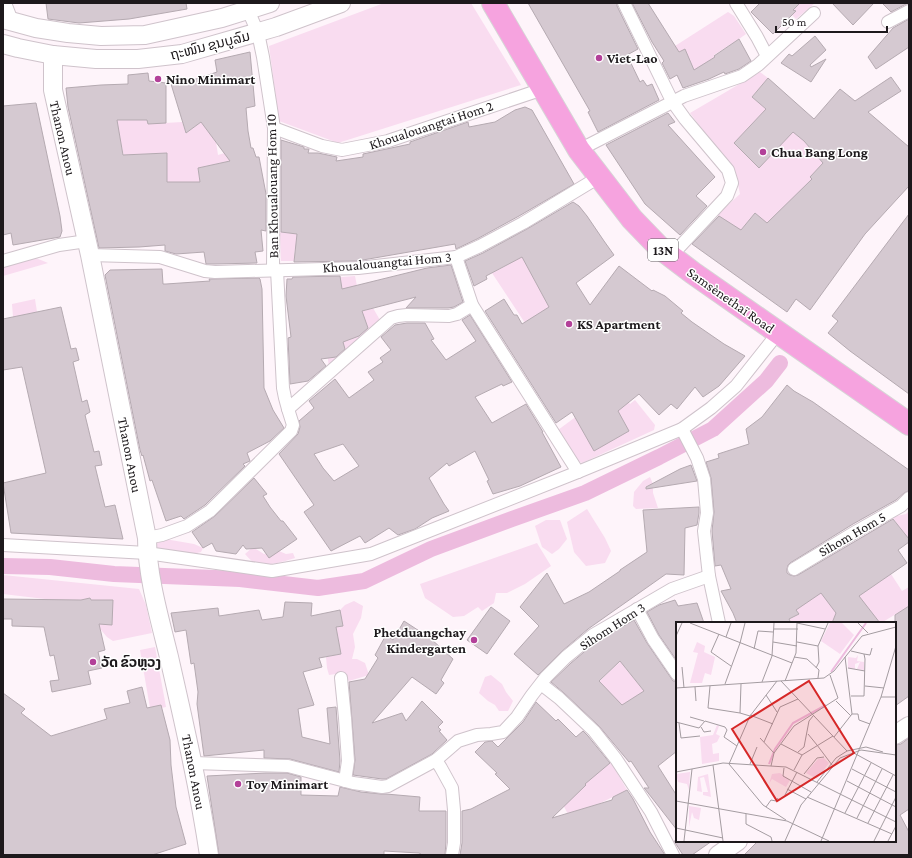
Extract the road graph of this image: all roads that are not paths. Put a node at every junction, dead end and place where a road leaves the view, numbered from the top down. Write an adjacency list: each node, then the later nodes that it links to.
1 (5, 3): 10 (street)
2 (270, 3): 7 (street)
3 (341, 3): 12 (street, ຖະໜົນ ຂຸນບູລົມ)
4 (493, 3): 16 (highway, Samsènethaï Road / 13N)
5 (624, 3): 17 (street)
6 (736, 3): 15 (street)
7 (248, 10): 10 (street); 12 (street, Ban Khoualouang Hom 10)
8 (909, 11): 11 (street)
9 (814, 13): 15 (street)
10 (8, 20)
11 (888, 22)
12 (258, 32): 14 (street, ຖະໜົນ ຂຸນບູລົມ); 18 (street, Ban Khoualouang Hom 10)
13 (3, 44): 14 (street, ຖະໜົນ ຂຸນບູລົມ)
14 (53, 55): 21 (street, Thanon Anou)
15 (767, 56): 17 (street)
16 (543, 88): 18 (street, Khoualouangtai Hom 2); 19 (highway, Samsènethaï Road / 13N)
17 (672, 101): 19 (street); 22 (street)
18 (274, 128): 25 (street, Ban Khoualouang Hom 10)
19 (579, 150): 20 (highway, Samsènethaï Road / 13N)
20 (599, 177): 22 (highway, Samsènethaï Road / 13N); 23 (street, Khoualouangtai Hom 3)
21 (88, 248): 24 (street, Khoualouangtai Hom 3); 25 (street, Khoualouangtai Hom 3); 34 (street, Thanon Anou)
22 (671, 256): 27 (highway, Samsènethaï Road / 13N)
23 (456, 257): 25 (street, Khoualouangtai Hom 3); 26 (street)
24 (3, 261)
25 (275, 270): 28 (street, Ban Khoualouang Hom 10)
26 (472, 305): 28 (street); 31 (street)
27 (778, 333): 29 (highway, Samsènethaï Road / 13N); 30 (street)
28 (288, 409): 34 (street, Ban Khoualouang Hom 10)
29 (909, 424)
30 (683, 432): 31 (street); 36 (street)
31 (578, 472): 34 (street)
32 (909, 498): 35 (street, Sihom Hom 5)
33 (3, 545): 34 (street)
34 (147, 546): 45 (street, Thanon Anou)
35 (794, 569)
36 (709, 576): 37 (street, Sihom Hom 3); 38 (street)
37 (637, 609): 39 (street); 41 (street, Sihom Hom 3)
38 (719, 622)
39 (676, 673)
40 (340, 678): 46 (street)
41 (541, 684): 44 (street, Sihom Hom 3); 50 (street)
42 (909, 726): 43 (street)
43 (896, 734)
44 (436, 760): 46 (street, Sihom Hom 3); 49 (street)
45 (193, 763): 46 (street, Sihom Hom 3); 48 (street, Thanon Anou)
46 (345, 781)
47 (737, 842): 51 (street)
48 (209, 855)
49 (452, 855)
50 (673, 855)
51 (718, 855)

